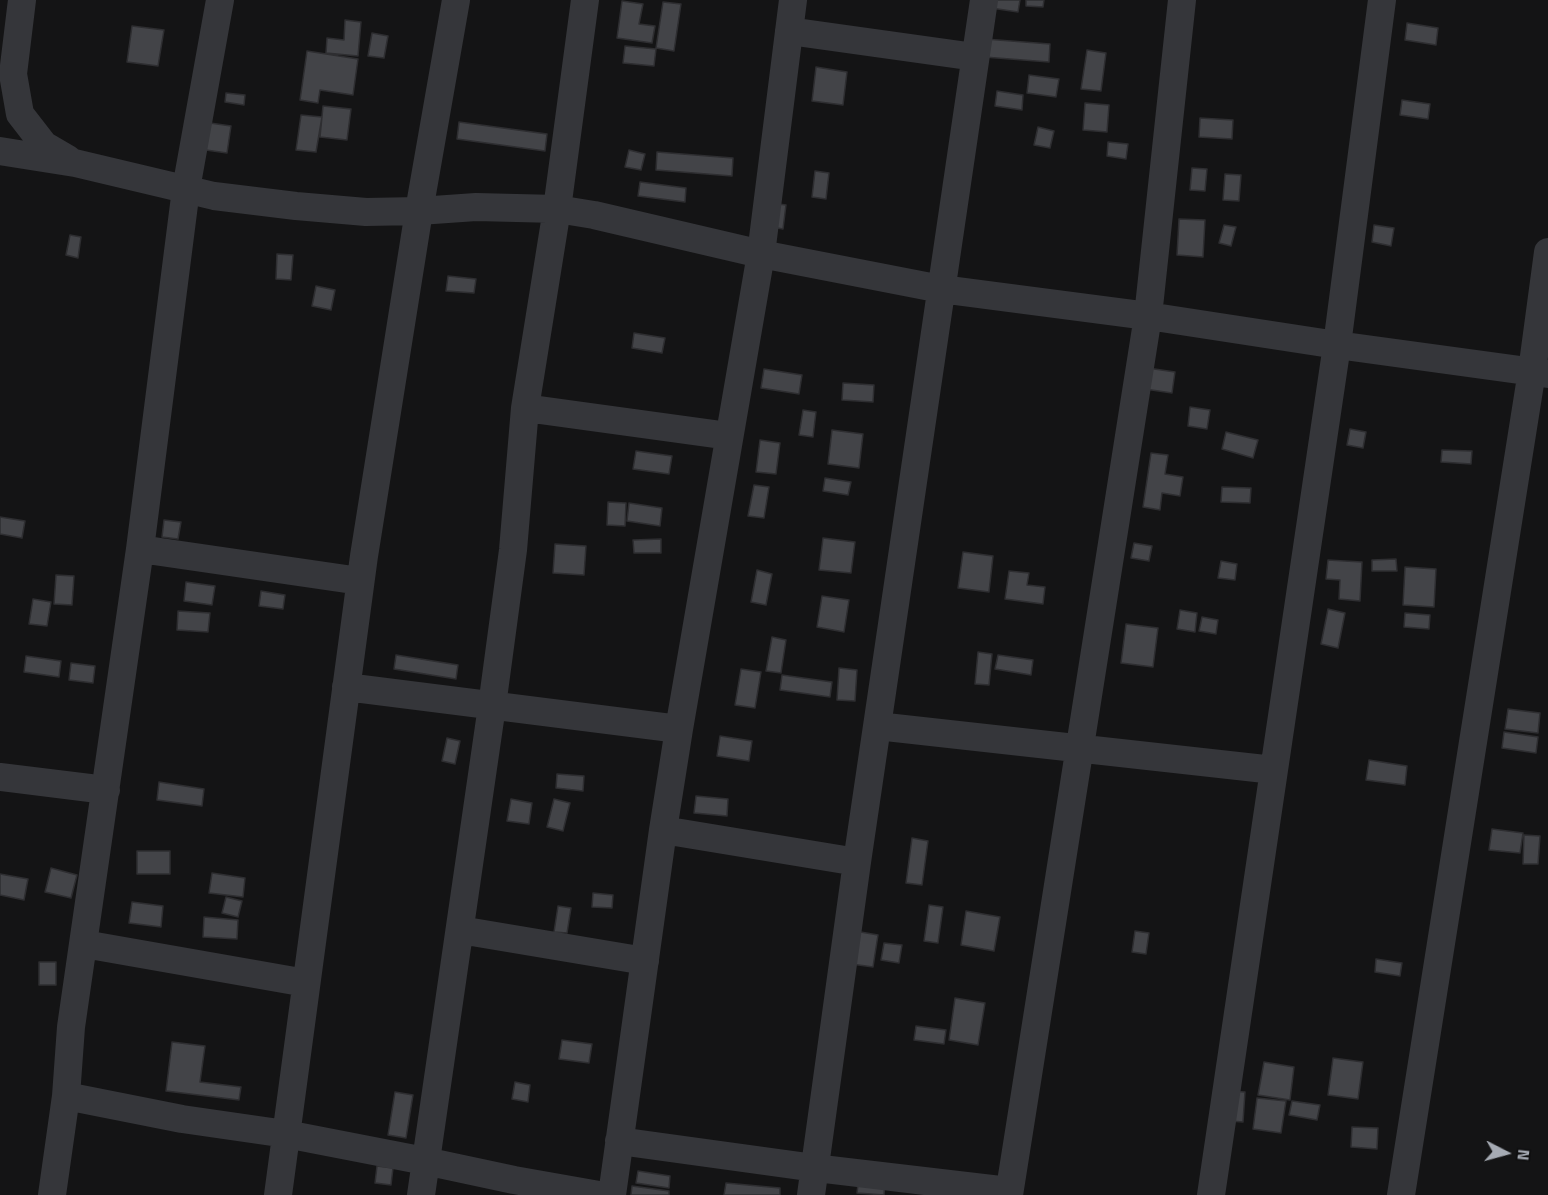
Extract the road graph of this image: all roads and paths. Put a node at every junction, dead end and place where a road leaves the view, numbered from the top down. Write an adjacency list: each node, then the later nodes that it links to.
1 (22, 0): 12 (street)
2 (220, 0): 13 (street)
3 (456, 0): 15 (street)
4 (585, 0): 14 (street)
5 (793, 0): 9 (street)
6 (984, 0): 10 (street)
7 (1182, 0): 19 (street)
8 (1382, 0): 20 (street)
9 (789, 31): 10 (street); 17 (street)
10 (975, 57): 18 (street)
11 (0, 155): 12 (street)
12 (75, 163): 13 (street)
13 (186, 189): 15 (street); 24 (street)
14 (557, 209): 15 (street); 17 (street); 22 (street)
15 (419, 211): 25 (street)
16 (1548, 252): 21 (street)
17 (761, 254): 18 (street); 23 (street)
18 (941, 289): 19 (street); 28 (street)
19 (1148, 316): 20 (street); 30 (street)
20 (1337, 345): 21 (street); 31 (street)
21 (1540, 373): 52 (street)
22 (525, 408): 23 (street); 27 (street)
23 (729, 436): 29 (street)
24 (140, 549): 25 (street); 33 (street)
25 (360, 581): 26 (street)
26 (346, 687): 27 (street); 39 (street)
27 (492, 706): 29 (street); 36 (street)
28 (877, 726): 30 (street); 35 (street)
29 (679, 729): 34 (street)
30 (1079, 748): 31 (street); 45 (street)
31 (1274, 770): 51 (street)
32 (0, 777): 33 (street)
33 (106, 790): 37 (street)
34 (663, 830): 35 (street); 38 (street)
35 (857, 862): 44 (street)
36 (460, 930): 38 (street); 43 (street)
37 (84, 944): 39 (street); 40 (street)
38 (645, 960): 42 (street)
39 (306, 982): 41 (street)
40 (66, 1096): 41 (street); 46 (street)
41 (286, 1134): 43 (street); 47 (street)
42 (620, 1141): 44 (street); 50 (street)
43 (425, 1161): 48 (street); 49 (street)
44 (813, 1182): 45 (street)
45 (1009, 1193)
46 (52, 1195)
47 (278, 1195)
48 (421, 1195)
49 (599, 1195)
50 (612, 1195)
51 (1211, 1195)
52 (1401, 1195)

